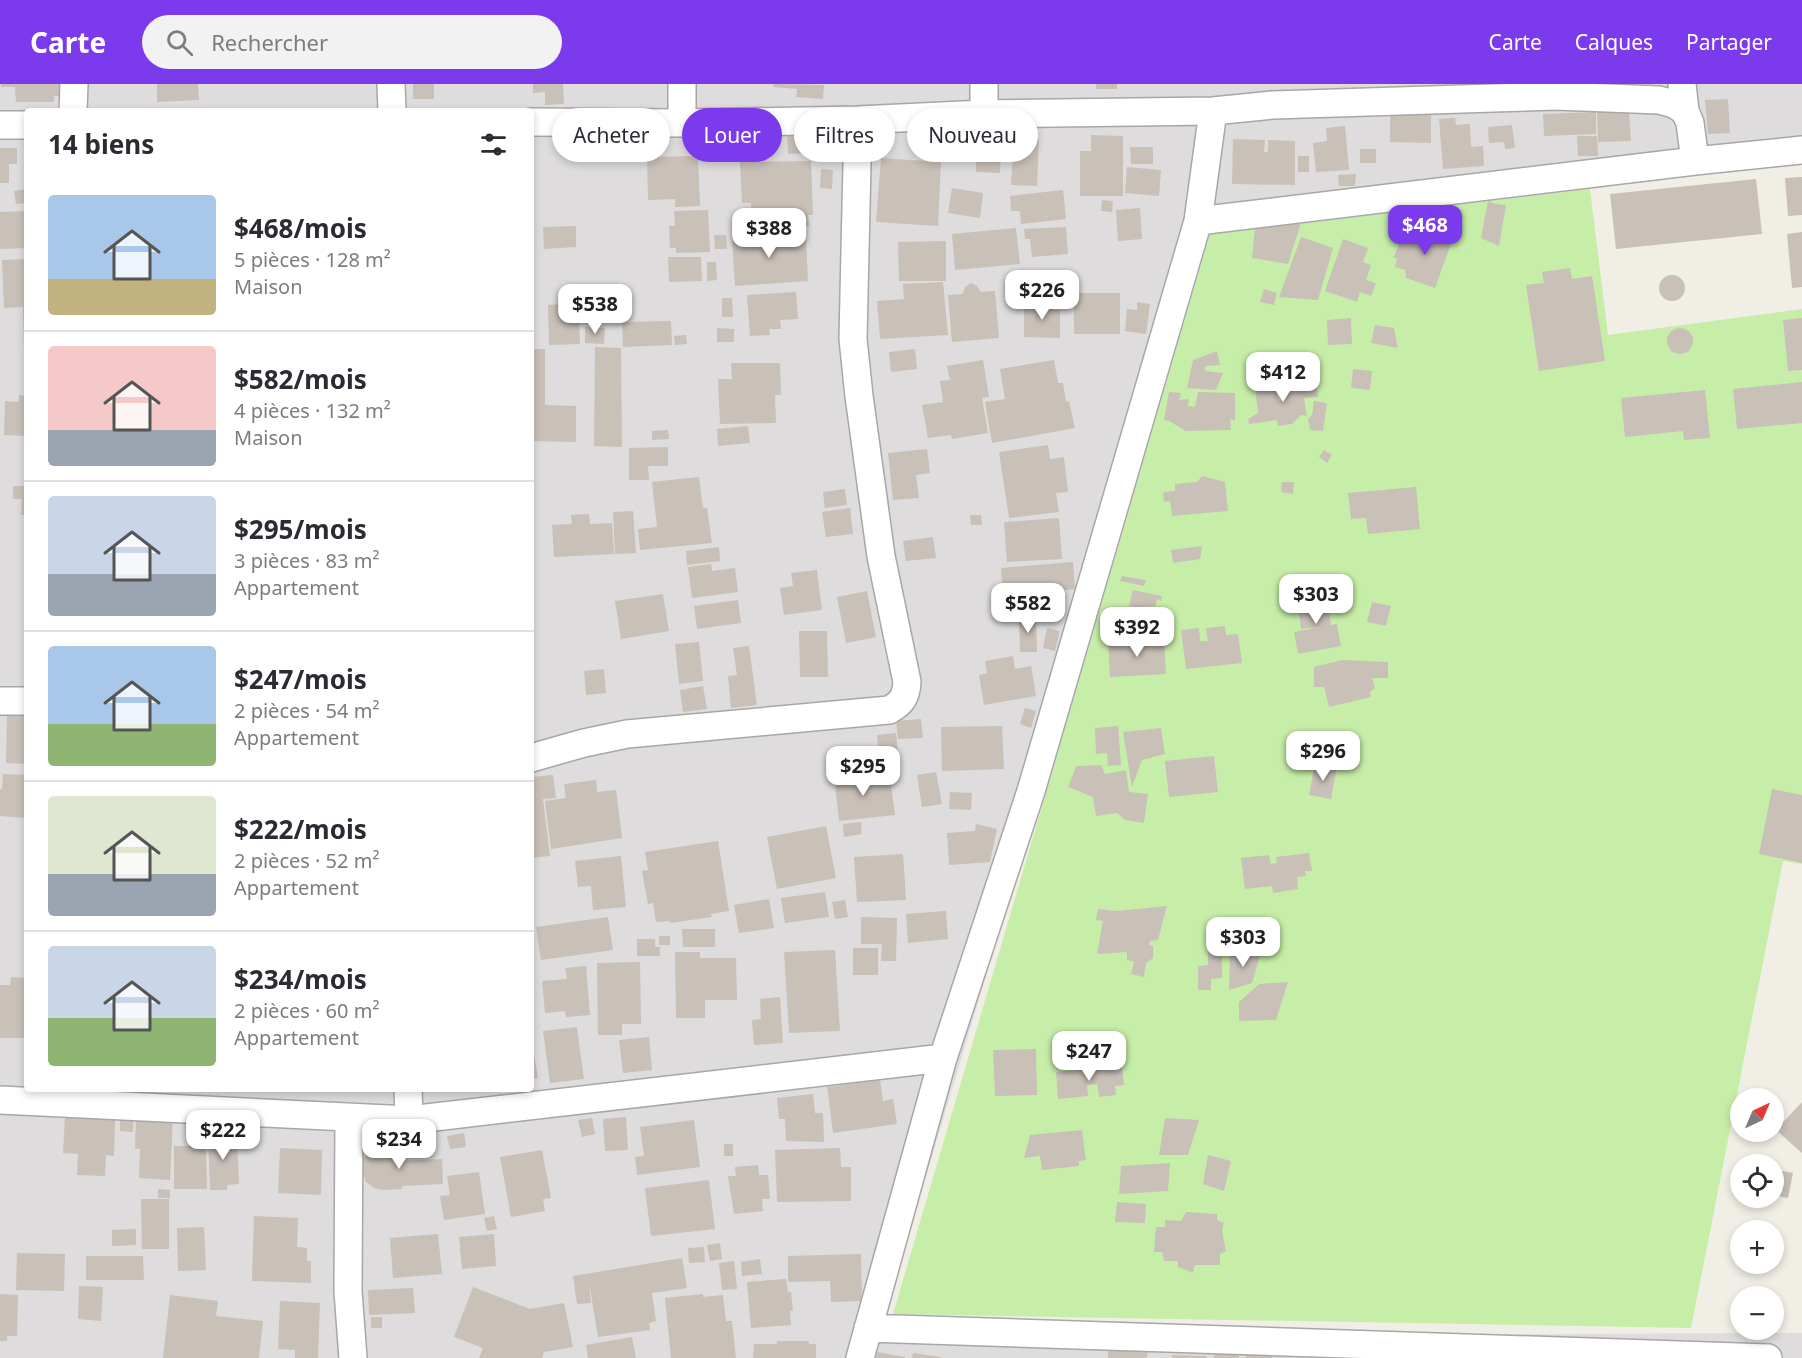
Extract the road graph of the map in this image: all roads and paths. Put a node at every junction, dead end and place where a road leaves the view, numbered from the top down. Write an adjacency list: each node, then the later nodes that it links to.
1 (74, 84): 8 (street)
2 (391, 84): 9 (street)
3 (682, 84): 10 (street)
4 (984, 84): 11 (street)
5 (1682, 84): 13 (street)
6 (1555, 90): 7 (street); 13 (street)
7 (1273, 95): 12 (street)
8 (74, 108)
9 (392, 108)
10 (682, 108)
11 (984, 108)
12 (1213, 111): 14 (street); 22 (street)
13 (1685, 111): 20 (street)
14 (1038, 113)
15 (534, 122): 16 (street)
16 (682, 123)
17 (0, 125): 18 (street)
18 (24, 125)
19 (1802, 150): 20 (street)
20 (1695, 161): 22 (street)
21 (857, 162): 25 (street)
22 (1198, 221): 26 (street)
23 (0, 701): 24 (street)
24 (24, 701)
25 (534, 757)
26 (943, 1058): 30 (street); 31 (street)
27 (408, 1092): 30 (street)
28 (0, 1100): 29 (street)
29 (349, 1118): 30 (street); 32 (street)
30 (409, 1120)
31 (868, 1328): 33 (street); 34 (street)
32 (353, 1358)
33 (860, 1358)
34 (1768, 1358)

